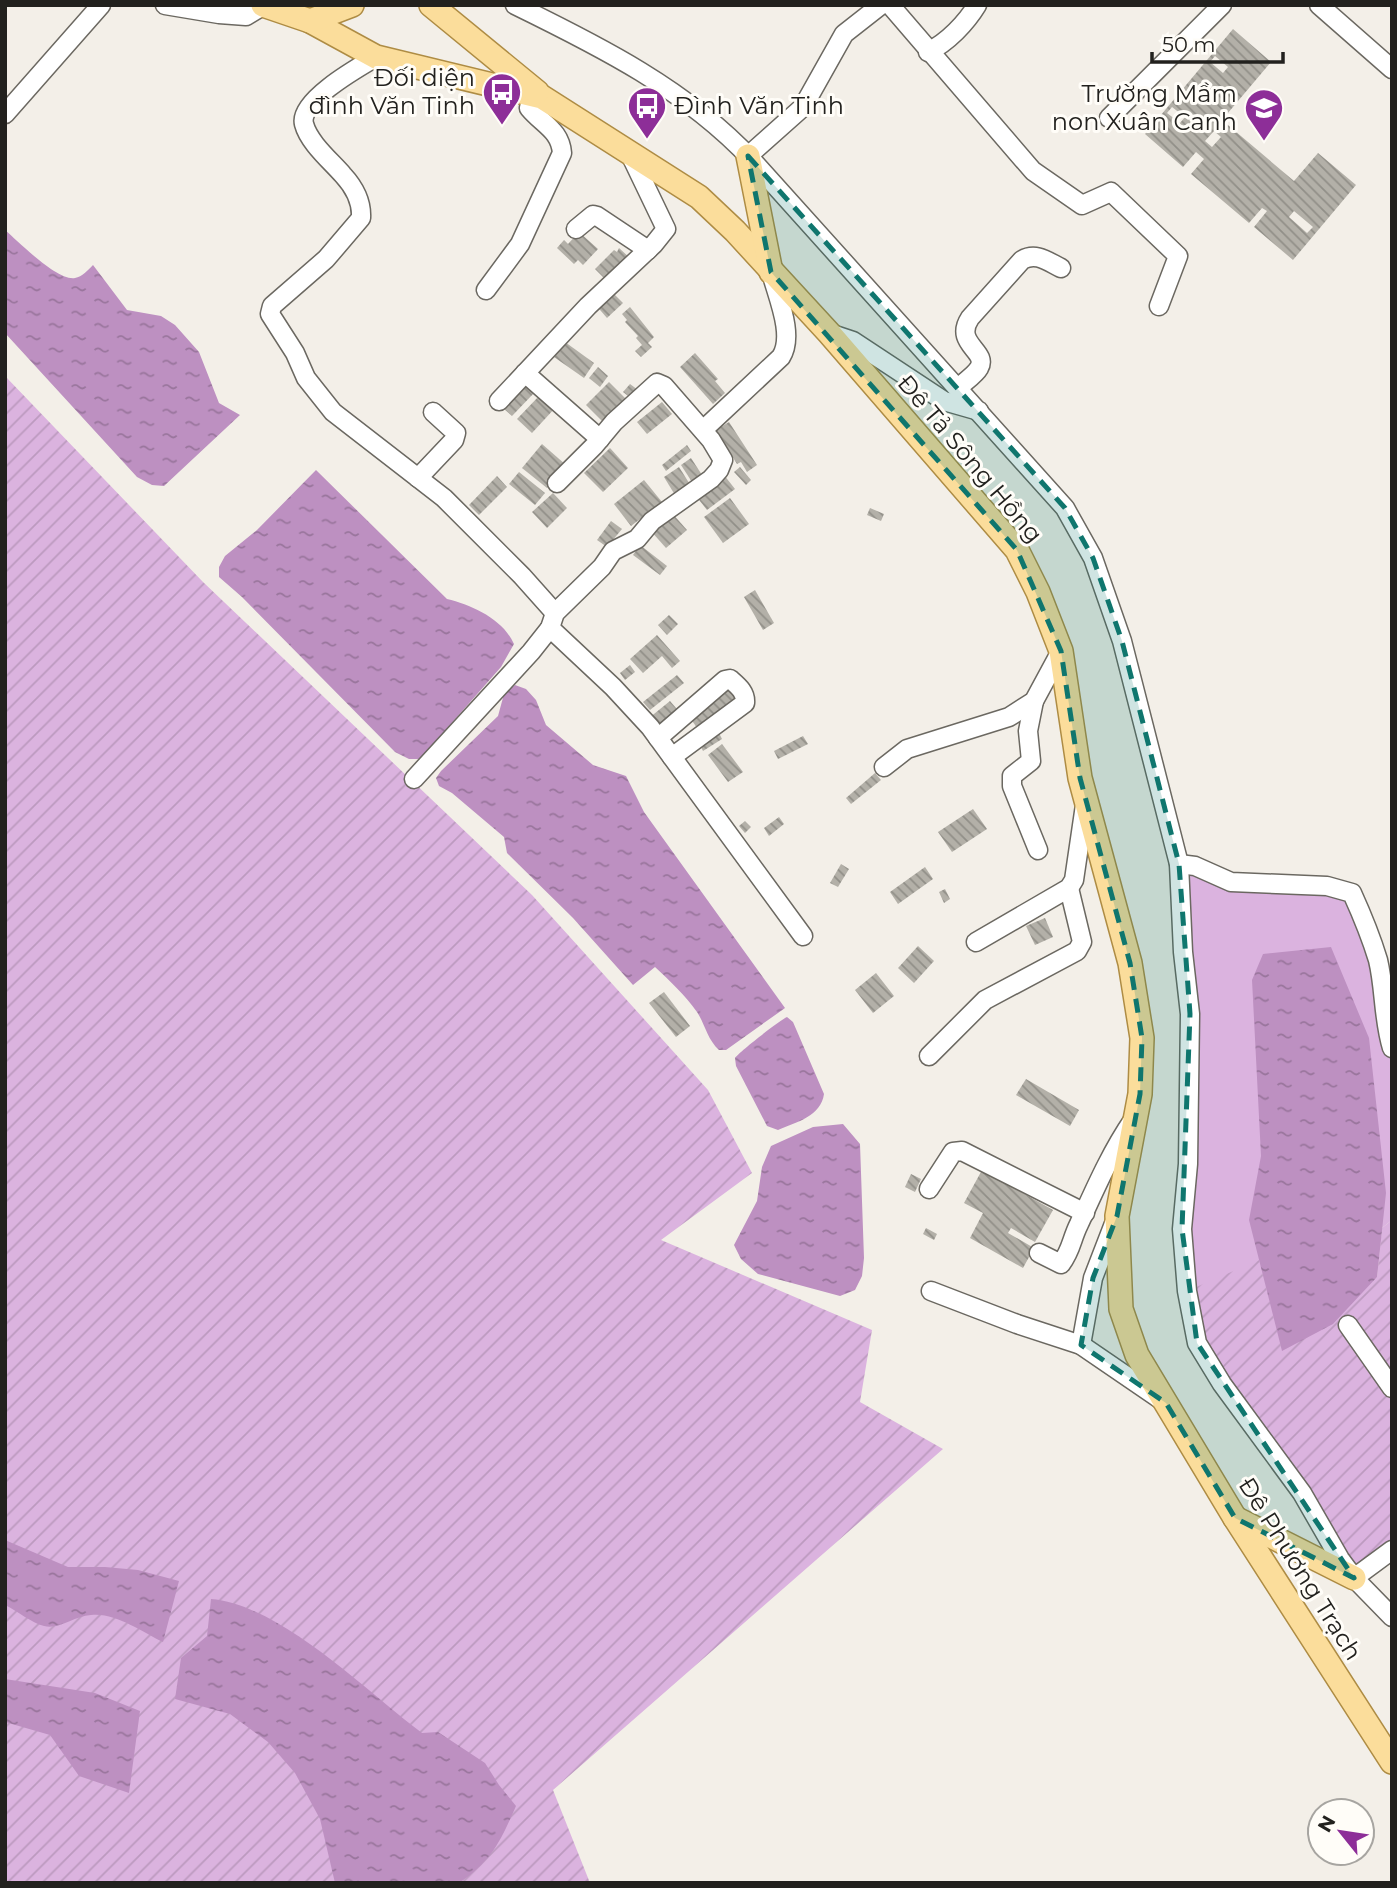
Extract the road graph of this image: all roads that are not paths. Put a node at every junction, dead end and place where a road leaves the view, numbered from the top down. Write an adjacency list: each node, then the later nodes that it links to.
1 (101, 5): 17 (street)
2 (165, 5): 3 (street)
3 (263, 5): 12 (main road, Đê Tả Sông Hồng)
4 (352, 5): 12 (main road)
5 (431, 5): 16 (main road)
6 (515, 5): 20 (street)
7 (881, 5): 20 (street)
8 (890, 5): 13 (street)
9 (977, 5): 13 (street)
10 (1222, 5): 18 (street)
11 (1319, 5): 15 (street)
12 (310, 21): 14 (main road, Đê Tả Sông Hồng)
13 (928, 52): 26 (street)
14 (376, 57): 16 (main road, Đê Tả Sông Hồng); 35 (street)
15 (1392, 69)
16 (542, 97): 19 (main road, Đê Tả Sông Hồng); 25 (street)
17 (5, 114)
18 (1109, 118)
19 (629, 152): 22 (street); 24 (main road, Đê Tả Sông Hồng)
20 (748, 156): 24 (main road); 29 (street)
21 (576, 229): 22 (street)
22 (648, 250): 28 (street)
23 (1060, 268): 29 (street)
24 (771, 272): 27 (main road, Đê Tả Sông Hồng); 33 (street)
25 (486, 290)
26 (1159, 306)
27 (829, 333): 31 (street); 38 (main road, Đê Tả Sông Hồng)
28 (525, 373): 30 (street); 34 (street)
29 (958, 388): 31 (street)
30 (499, 401)
31 (979, 411): 46 (street)
32 (433, 412): 35 (street)
33 (703, 430): 34 (street); 37 (street)
34 (600, 439): 36 (street)
35 (418, 478): 37 (street)
36 (557, 484)
37 (552, 621): 40 (street); 43 (street)
38 (1061, 651): 39 (street); 44 (main road, Đê Tả Sông Hồng)
39 (1034, 701): 42 (street); 45 (street)
40 (658, 738): 41 (street); 41 (street)
41 (672, 757): 48 (street)
42 (884, 767)
43 (414, 779)
44 (1086, 799): 47 (street); 52 (main road, Đê Tả Sông Hồng)
45 (1038, 850)
46 (1179, 864): 50 (street); 64 (street)
47 (1069, 888): 49 (street); 51 (street)
48 (803, 936)
49 (976, 942)
50 (1392, 1048)
51 (929, 1056)
52 (1135, 1118): 54 (street); 55 (main road, Đê Tả Sông Hồng)
53 (929, 1189): 54 (street)
54 (1085, 1213): 56 (street)
55 (1117, 1216): 59 (street); 61 (main road, Đê Tả Sông Hồng)
56 (1039, 1253)
57 (931, 1291): 59 (street)
58 (1348, 1325): 60 (street)
59 (1081, 1345): 61 (street)
60 (1392, 1388)
61 (1166, 1403): 62 (main road, Đê Phương Trạch)
62 (1235, 1518): 64 (main road); 66 (main road, Đê Phương Trạch)
63 (1392, 1549): 64 (street)
64 (1354, 1578): 65 (street)
65 (1392, 1617)
66 (1392, 1762)

